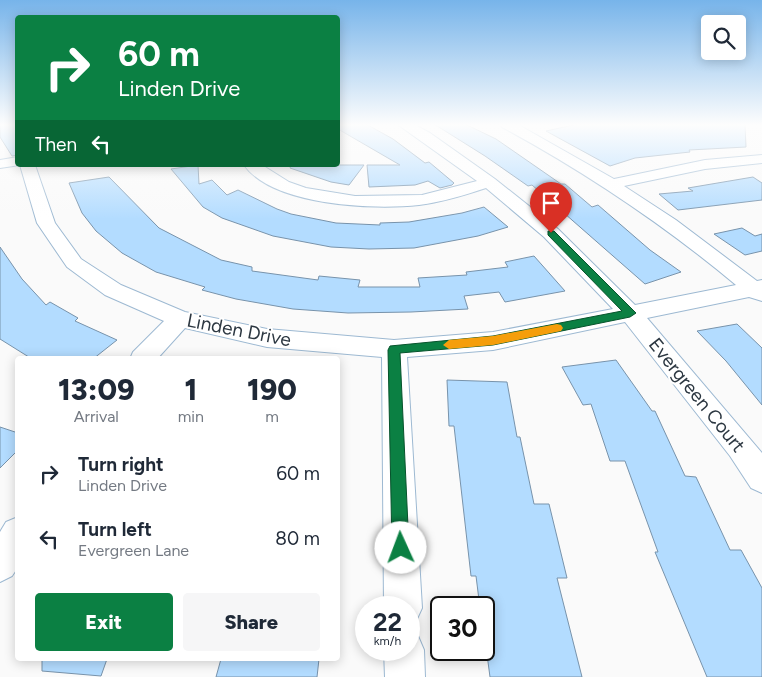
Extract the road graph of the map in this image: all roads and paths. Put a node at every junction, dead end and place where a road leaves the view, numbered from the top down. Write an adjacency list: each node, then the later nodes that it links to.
1 (452, 156): 8 (street, Evergreen Court)
2 (565, 156): 9 (street)
3 (762, 159): 9 (street)
4 (15, 162): 5 (street)
5 (0, 164)
6 (28, 167): 12 (street, Linden Drive)
7 (254, 167): 8 (street)
8 (489, 182): 11 (street, Evergreen Court)
9 (610, 184): 10 (street)
10 (759, 290): 11 (street, Linden Drive)
11 (630, 313): 13 (street, Linden Drive); 15 (street, Evergreen Court)
12 (180, 319): 13 (street, Linden Drive); 14 (street)
13 (394, 350): 18 (street)
14 (145, 356)
15 (762, 478)
16 (15, 539): 17 (street)
17 (0, 564)
18 (403, 596)
19 (404, 661): 20 (street)
20 (405, 677)

